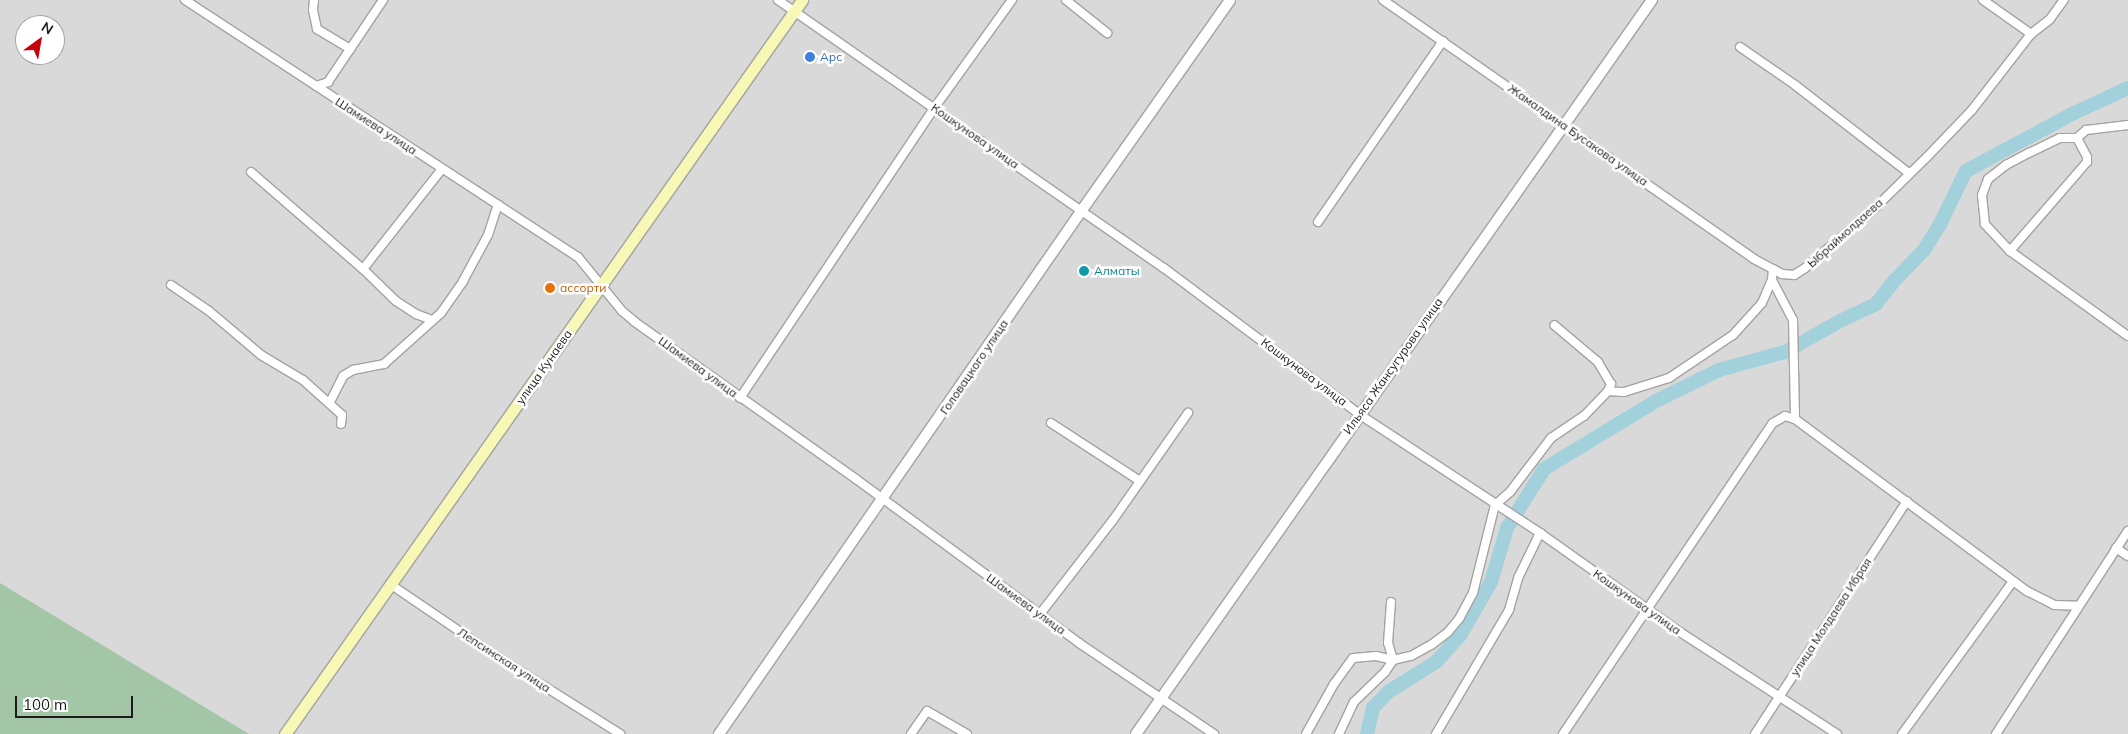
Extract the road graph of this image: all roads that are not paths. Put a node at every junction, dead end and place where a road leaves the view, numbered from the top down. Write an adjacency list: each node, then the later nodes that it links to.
1 (186, 0): 19 (street, Шамиева улица)
2 (314, 0): 18 (street)
3 (383, 0): 18 (street)
4 (778, 0): 13 (street, Кошкунова улица)
5 (802, 0): 13 (main road, улица Кунаева)
6 (1012, 0): 20 (street)
7 (1066, 0): 14 (street)
8 (1230, 0): 28 (street, Головацкого улица)
9 (1384, 0): 16 (street, Жамалдина Бусакова улица)
10 (1652, 0): 22 (street, Ильяса Жансугурова улица)
11 (1983, 0): 15 (street)
12 (2064, 0): 15 (street, Ыбраймолдаева)
13 (794, 11): 20 (street, Кошкунова улица); 35 (main road, улица Кунаева)
14 (1106, 33)
15 (2031, 34): 26 (street, Ыбраймолдаева)
16 (1443, 41): 22 (street, Жамалдина Бусакова улица); 29 (street)
17 (1740, 47): 26 (street)
18 (350, 50): 19 (street)
19 (316, 86): 24 (street, Шамиева улица)
20 (935, 107): 28 (street, Кошкунова улица); 40 (street)
21 (2128, 124): 23 (street)
22 (1564, 125): 32 (street, Жамалдина Бусакова улица); 43 (street, Ильяса Жансугурова улица)
23 (2076, 138): 30 (street); 30 (street)
24 (442, 168): 27 (street, Шамиева улица); 31 (street)
25 (250, 172): 31 (street)
26 (1909, 173): 32 (street, Ыбраймолдаева)
27 (498, 205): 35 (street, Шамиева улица); 36 (street)
28 (1082, 210): 43 (street, Кошкунова улица); 48 (street, Головацкого улица)
29 (1318, 222)
30 (2010, 251): 38 (street)
31 (363, 269): 36 (street)
32 (1773, 269): 33 (street)
33 (1772, 280): 39 (street); 44 (street)
34 (171, 285): 41 (street)
35 (601, 286): 40 (street, Шамиева улица); 56 (main road, улица Кунаева)
36 (432, 320): 41 (street)
37 (1554, 325): 39 (street)
38 (2128, 336)
39 (1608, 392): 50 (street)
40 (740, 398): 48 (street, Шамиева улица)
41 (330, 402): 46 (street)
42 (1188, 413): 47 (street)
43 (1359, 414): 50 (street, Кошкунова улица); 63 (street, Ильяса Жансугурова улица)
44 (1795, 420): 49 (street); 59 (street)
45 (1051, 423): 47 (street)
46 (341, 424)
47 (1140, 481): 60 (street)
48 (883, 499): 60 (street, Шамиева улица); 66 (street, Головацкого улица)
49 (1907, 501): 55 (street); 62 (street, улица Молдаева Ибрая)
50 (1495, 505): 52 (street, Кошкунова улица); 61 (street)
51 (2128, 531): 53 (street)
52 (1540, 533): 59 (street, Кошкунова улица); 73 (street)
53 (2116, 548): 54 (street); 58 (street)
54 (2128, 556)
55 (2013, 580): 58 (street); 77 (street)
56 (390, 584): 64 (main road, улица Кунаева); 65 (street, Лепсинская улица)
57 (1391, 602): 61 (street)
58 (2079, 606): 78 (street)
59 (1646, 609): 62 (street, Кошкунова улица); 74 (street)
60 (1040, 614): 63 (street, Шамиева улица)
61 (1393, 660): 71 (street); 72 (street)
62 (1779, 696): 75 (street, улица Молдаева Ибрая); 76 (street, Кошкунова улица)
63 (1160, 698): 69 (street, Ильяса Жансугурова улица); 70 (street, Шамиева улица)
64 (285, 734)
65 (620, 734)
66 (719, 734)
67 (911, 734): 68 (street)
68 (967, 734)
69 (1136, 734)
70 (1214, 734)
71 (1306, 734)
72 (1339, 734)
73 (1436, 734)
74 (1563, 734)
75 (1754, 734)
76 (1837, 734)
77 (1902, 734)
78 (1996, 734)

